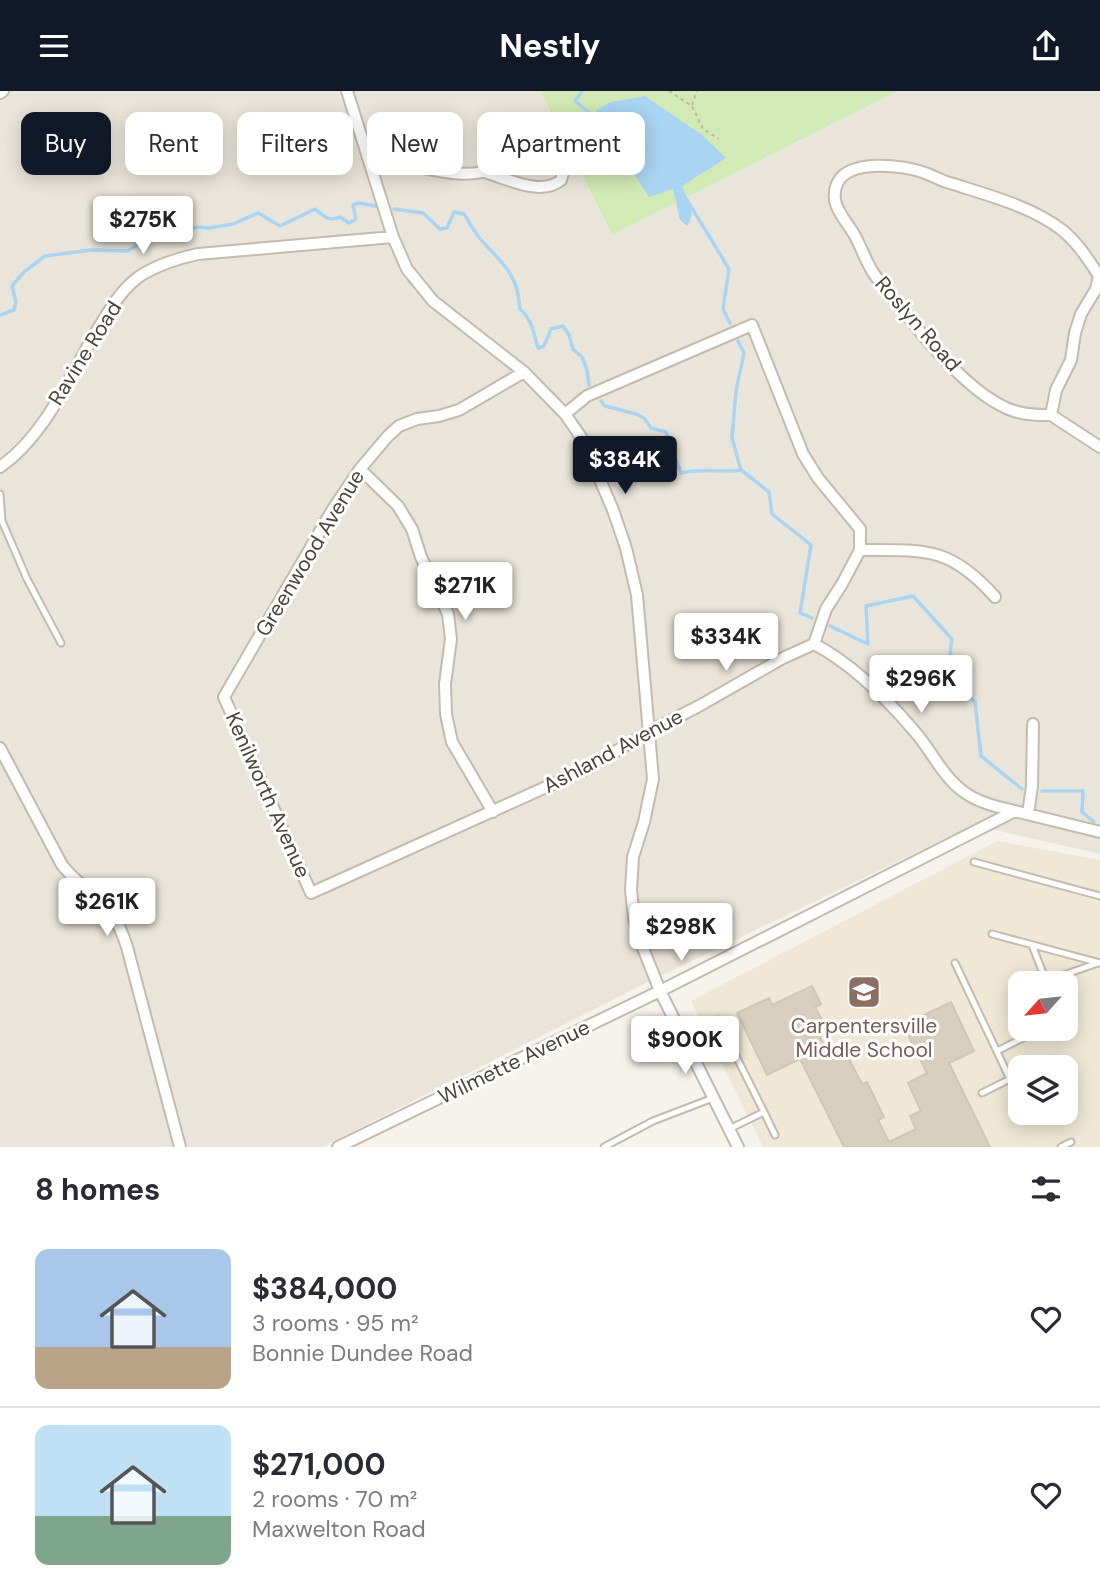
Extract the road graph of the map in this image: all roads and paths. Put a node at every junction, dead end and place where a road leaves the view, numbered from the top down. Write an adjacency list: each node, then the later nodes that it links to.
1 (347, 91): 6 (street)
2 (669, 91): 4 (path)
3 (697, 91): 4 (path)
4 (692, 106): 5 (path)
5 (719, 139)
6 (366, 151): 8 (street); 9 (street)
7 (484, 172): 7 (street)
8 (477, 173)
9 (393, 237): 11 (street); 15 (street, Ravine Road)
10 (1099, 276): 13 (street); 13 (street, Roslyn Road)
11 (524, 372): 12 (street); 16 (street, Greenwood Avenue)
12 (565, 414): 18 (street); 24 (street)
13 (1051, 415): 14 (street, Roslyn Road)
14 (1100, 446)
15 (0, 467)
16 (360, 469): 22 (street, Greenwood Avenue); 27 (street)
17 (0, 494): 20 (lane)
18 (860, 550): 19 (street); 21 (street)
19 (995, 597)
20 (61, 643)
21 (814, 644): 24 (street, Ashland Avenue); 26 (street)
22 (224, 698): 31 (street, Kenilworth Avenue)
23 (1033, 724): 28 (street)
24 (650, 731): 27 (street, Ashland Avenue); 37 (street)
25 (0, 748): 49 (street)
26 (1015, 811): 28 (street); 37 (street, Wilmette Avenue)
27 (493, 812): 31 (street, Ashland Avenue)
28 (1028, 814): 29 (street)
29 (1100, 832)
30 (974, 862): 32 (lane)
31 (311, 893)
32 (1100, 897)
33 (992, 934): 34 (lane)
34 (1032, 944): 36 (lane); 36 (lane)
35 (955, 963): 40 (lane)
36 (1100, 963)
37 (660, 991): 44 (street); 50 (street, Wilmette Avenue)
38 (718, 1020): 45 (lane)
39 (1017, 1041): 40 (lane)
40 (997, 1051): 41 (lane)
41 (1008, 1075)
42 (1008, 1080): 43 (lane)
43 (982, 1093)
44 (713, 1097): 46 (street); 51 (lane)
45 (764, 1112): 46 (lane); 47 (lane)
46 (729, 1129): 52 (street)
47 (775, 1135)
48 (1071, 1142): 53 (lane)
49 (180, 1147)
50 (338, 1147)
51 (604, 1147)
52 (738, 1147)
53 (1061, 1147)

